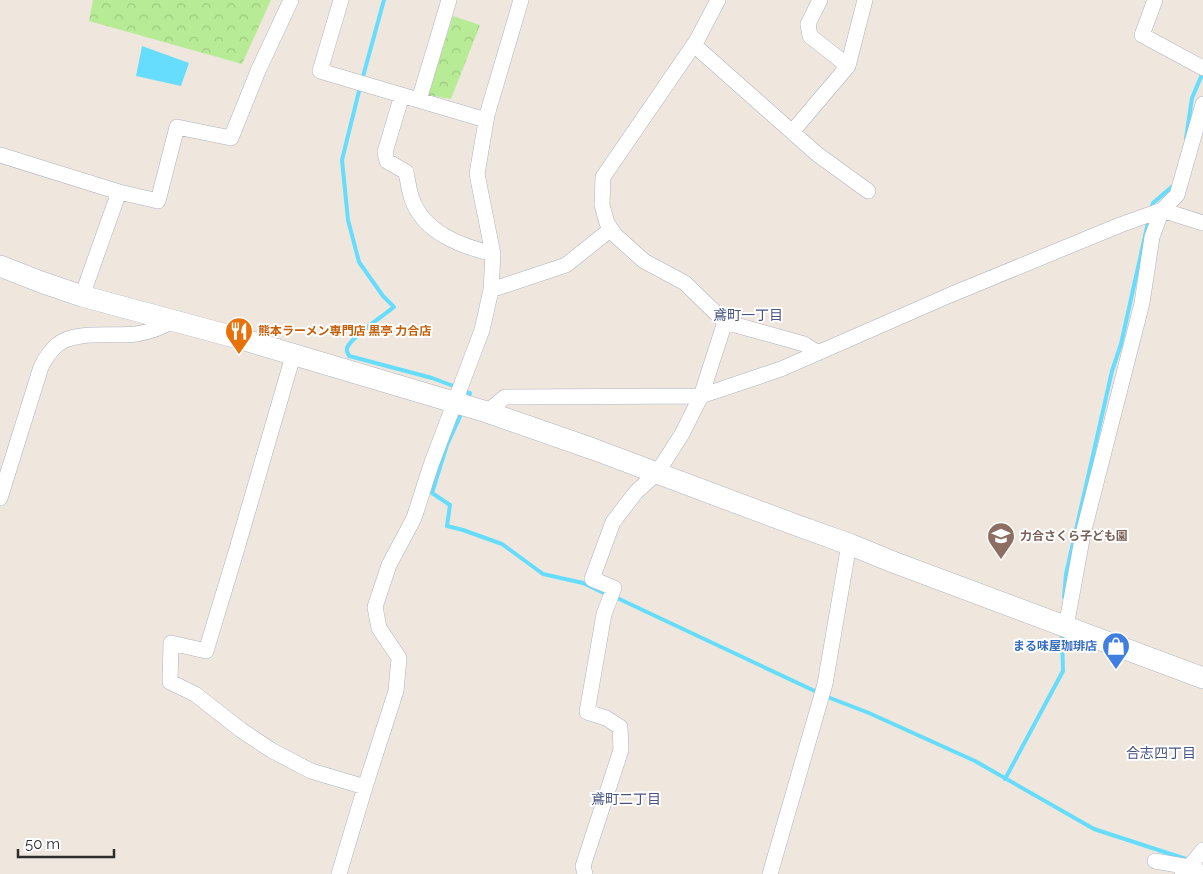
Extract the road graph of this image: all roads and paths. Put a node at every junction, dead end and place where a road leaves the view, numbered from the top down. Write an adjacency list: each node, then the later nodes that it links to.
1 (291, 0): 19 (street)
2 (341, 0): 12 (street)
3 (449, 0): 13 (street)
4 (521, 0): 15 (street)
5 (718, 0): 9 (street)
6 (820, 0): 10 (street)
7 (865, 0): 10 (street)
8 (1156, 0): 11 (street)
9 (694, 45): 16 (street); 22 (street)
10 (848, 66): 16 (street)
11 (1203, 68)
12 (402, 95): 13 (street); 23 (street)
13 (419, 100): 15 (street)
14 (1203, 104): 20 (street)
15 (486, 120): 23 (street)
16 (792, 132): 18 (street)
17 (0, 155): 19 (street)
18 (868, 191)
19 (119, 192): 26 (street)
20 (1162, 210): 21 (street); 29 (street); 37 (street)
21 (1203, 223)
22 (611, 229): 25 (street); 28 (street)
23 (492, 254): 25 (street)
24 (0, 266): 26 (street)
25 (491, 290): 32 (street)
26 (82, 296): 27 (street)
27 (172, 321): 30 (street); 35 (street)
28 (725, 322): 29 (street); 31 (street)
29 (818, 352): 31 (street)
30 (293, 356): 32 (street); 39 (street)
31 (701, 396): 33 (street); 34 (street)
32 (455, 402): 33 (street); 39 (street)
33 (487, 412): 34 (street)
34 (657, 473): 36 (street); 44 (street)
35 (0, 498)
36 (849, 544): 37 (street); 45 (street)
37 (1066, 627): 38 (street)
38 (1203, 678)
39 (365, 787): 43 (street)
40 (1203, 850): 42 (street)
41 (1155, 861): 42 (street)
42 (1184, 870): 46 (street)
43 (339, 874)
44 (584, 874)
45 (770, 874)
46 (1203, 874)

